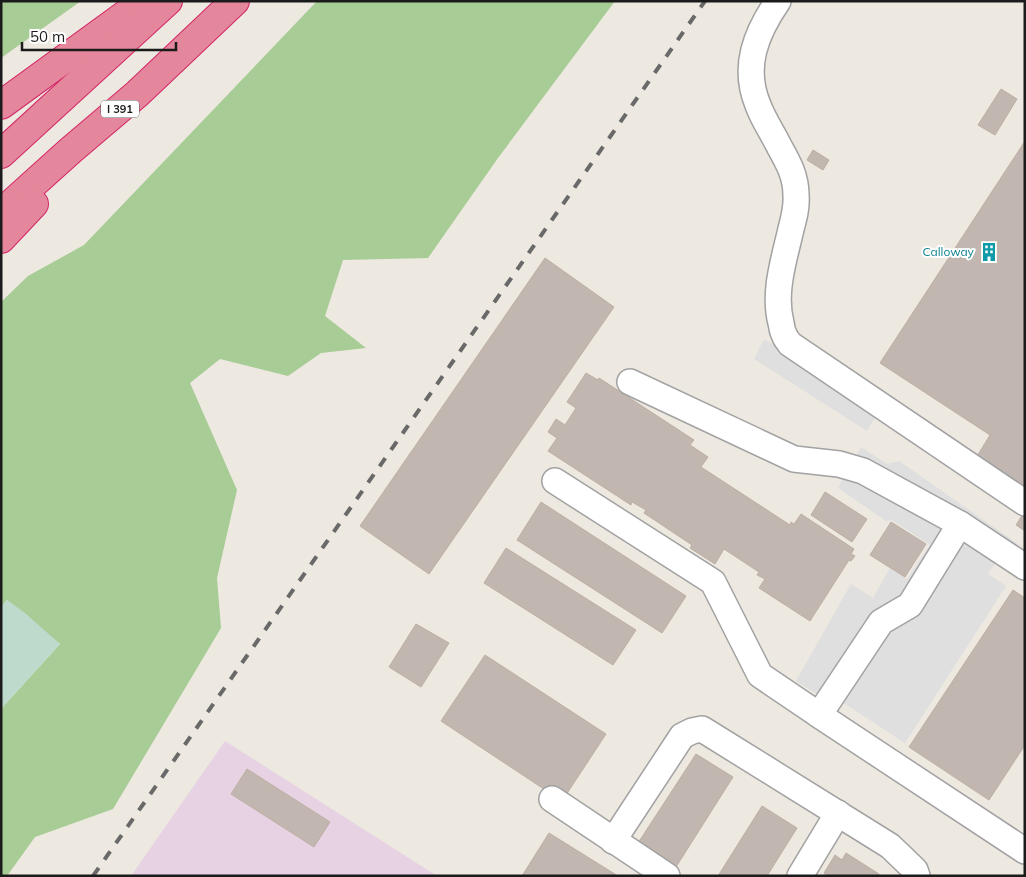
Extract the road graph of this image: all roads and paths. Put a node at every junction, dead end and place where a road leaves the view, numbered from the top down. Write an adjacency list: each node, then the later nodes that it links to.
1 (144, 1): 6 (highway)
2 (168, 1): 7 (highway)
3 (235, 1): 5 (highway, I 391)
4 (778, 1): 12 (lane)
5 (137, 94): 8 (highway, I 391); 9 (highway)
6 (1, 105)
7 (1, 154)
8 (1, 213)
9 (1, 239)
10 (630, 382): 13 (lane)
11 (556, 481): 15 (lane)
12 (1025, 503)
13 (960, 524): 14 (lane); 15 (lane)
14 (1025, 567)
15 (819, 715): 19 (lane)
16 (552, 799): 18 (lane)
17 (838, 813): 18 (lane); 21 (lane); 22 (lane)
18 (613, 841): 20 (lane)
19 (1025, 851)
20 (667, 876)
21 (800, 876)
22 (918, 876)

